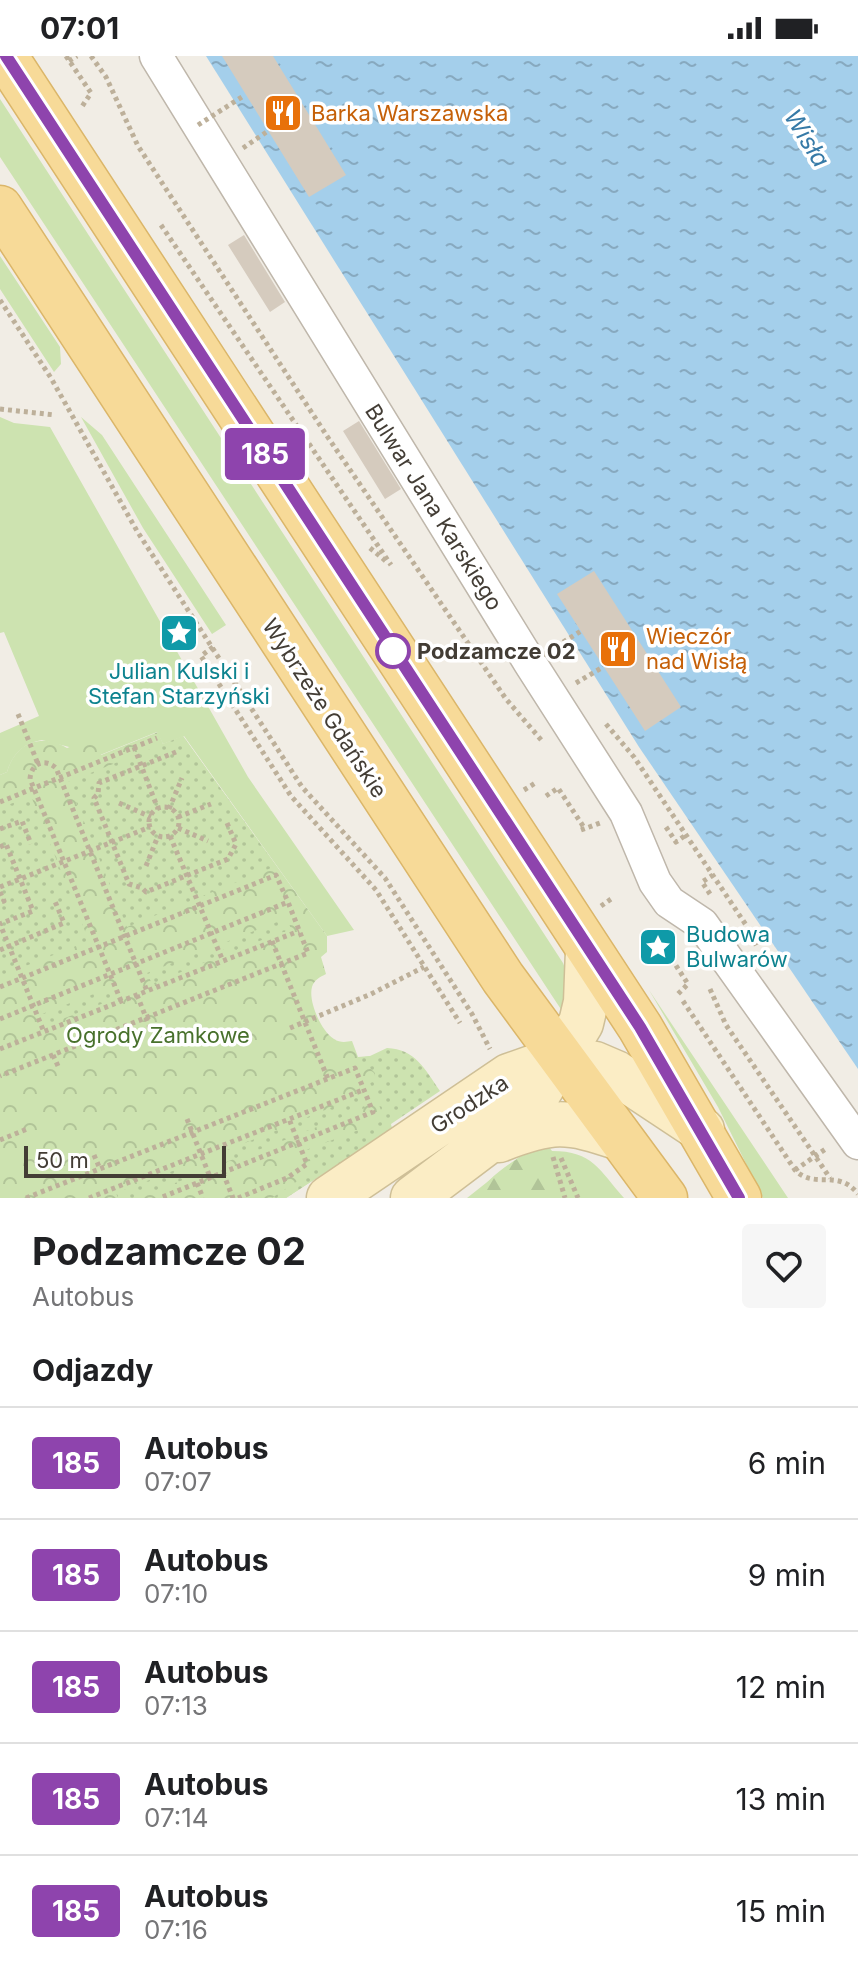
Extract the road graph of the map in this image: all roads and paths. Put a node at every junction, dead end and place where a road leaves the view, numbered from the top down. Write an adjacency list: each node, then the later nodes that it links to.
1 (5, 56): 85 (main road)
2 (77, 56): 5 (path)
3 (91, 56): 33 (path)
4 (156, 56): 9 (street, Bulwar Jana Karskiego)
5 (68, 58): 8 (path)
6 (72, 95): 8 (path)
7 (245, 95): 9 (path, bridge)
8 (81, 108): 10 (path)
9 (214, 119): 123 (street, Bulwar Jana Karskiego)
10 (90, 121)
11 (268, 131): 13 (path)
12 (234, 135): 14 (path)
13 (250, 143)
14 (251, 162)
15 (0, 208): 112 (main road, Wybrzeże Gdańskie)
16 (160, 223): 20 (path)
17 (0, 300): 23 (path)
18 (0, 409): 19 (path)
19 (55, 415)
20 (391, 565)
21 (581, 631): 25 (path, bridge)
22 (552, 644): 24 (path)
23 (213, 647): 91 (path); 110 (path)
24 (560, 657)
25 (536, 659)
26 (603, 667): 28 (path)
27 (568, 670): 28 (path)
28 (576, 683): 29 (path)
29 (583, 693)
30 (18, 714): 36 (path)
31 (598, 714): 57 (path)
32 (157, 738): 34 (path)
33 (545, 743)
34 (134, 747): 37 (path); 38 (path)
35 (176, 752): 37 (path)
36 (38, 764): 38 (path); 41 (path)
37 (141, 766): 47 (path); 62 (path)
38 (60, 777): 41 (path); 66 (path)
39 (182, 778): 48 (path)
40 (537, 782): 42 (path)
41 (34, 788): 44 (path); 67 (path)
42 (523, 791)
43 (546, 796): 53 (path)
44 (0, 802)
45 (119, 803): 50 (path)
46 (211, 804): 51 (path)
47 (158, 809): 48 (path); 50 (path)
48 (169, 809): 51 (path)
49 (592, 812): 53 (path)
50 (151, 817): 54 (path)
51 (178, 817): 55 (path)
52 (227, 823): 70 (path)
53 (599, 823): 60 (path)
54 (150, 827): 58 (path); 62 (path)
55 (178, 828): 59 (path); 61 (path)
56 (0, 829): 64 (path)
57 (686, 835): 63 (path); 69 (path)
58 (158, 836): 59 (path); 68 (path)
59 (170, 836): 70 (path)
60 (608, 836)
61 (208, 841)
62 (112, 842): 66 (path); 70 (path)
63 (676, 842)
64 (31, 844)
65 (0, 847): 71 (path)
66 (90, 851): 67 (path); 80 (path)
67 (64, 861): 71 (path); 83 (path)
68 (146, 866)
69 (713, 875): 72 (path); 87 (path)
70 (187, 876): 77 (path)
71 (20, 879): 73 (path); 82 (path)
72 (702, 882)
73 (0, 890): 75 (path)
74 (54, 899): 82 (path)
75 (0, 902)
76 (288, 902): 77 (path); 78 (path); 79 (path)
77 (200, 906): 79 (path); 80 (path)
78 (299, 931): 81 (path); 90 (path)
79 (211, 933): 88 (path); 89 (path)
80 (125, 936): 83 (path); 89 (path)
81 (272, 941): 88 (path); 90 (path)
82 (9, 946): 84 (path); 93 (path)
83 (99, 947): 92 (path); 93 (path)
84 (0, 950)
85 (588, 950): 112 (main road); 120 (main road)
86 (668, 953): 97 (path)
87 (763, 960)
88 (223, 961): 96 (path)
89 (136, 963): 92 (path); 96 (path)
90 (282, 963): 102 (path); 104 (path)
91 (424, 967): 104 (path); 105 (path)
92 (110, 974): 99 (path); 101 (path)
93 (22, 978): 95 (path); 101 (path)
94 (708, 985): 131 (path)
95 (0, 987)
96 (147, 991): 98 (path)
97 (678, 994)
98 (137, 995): 99 (path); 102 (path)
99 (121, 1001): 108 (path)
100 (683, 1001): 133 (path)
101 (33, 1005): 103 (path); 108 (path)
102 (146, 1018): 107 (path); 111 (path)
103 (0, 1019)
104 (305, 1022): 106 (path); 115 (path)
105 (460, 1023)
106 (290, 1028)
107 (151, 1030)
108 (44, 1032): 109 (path)
109 (0, 1049)
110 (491, 1051)
111 (53, 1055): 113 (path); 114 (path)
112 (560, 1058): 120 (main road); 122 (main road, Wybrzeże Gdańskie); 126 (main road); 146 (main road, Grodzka)
113 (58, 1066)
114 (0, 1076)
115 (328, 1079): 116 (path); 121 (path)
116 (363, 1090): 118 (path); 125 (path)
117 (187, 1119): 121 (path)
118 (289, 1119): 125 (path); 128 (path)
119 (27, 1129): 124 (path)
120 (702, 1130): 151 (main road)
121 (192, 1133): 128 (path); 132 (path)
122 (620, 1138): 126 (main road); 150 (main road, Wybrzeże Gdańskie)
123 (854, 1138): 131 (path)
124 (0, 1140)
125 (298, 1142): 134 (path); 145 (path)
126 (482, 1146): 147 (main road)
127 (557, 1148): 149 (path)
128 (201, 1154): 135 (path); 138 (path)
129 (94, 1155): 132 (path)
130 (553, 1155): 148 (path)
131 (815, 1156): 133 (path); 136 (path)
132 (100, 1169): 140 (path)
133 (795, 1170): 136 (path)
134 (223, 1173): 135 (path); 145 (path)
135 (210, 1178): 137 (path)
136 (830, 1178): 139 (path)
137 (197, 1183): 143 (path); 144 (path)
138 (109, 1190): 141 (path); 142 (path)
139 (858, 1194): 152 (path)
140 (26, 1198)
141 (89, 1198)
142 (112, 1198)
143 (160, 1198)
144 (203, 1198)
145 (235, 1198)
146 (329, 1198)
147 (413, 1198)
148 (565, 1198)
149 (578, 1198)
150 (665, 1198)
151 (739, 1198)
152 (852, 1198)

